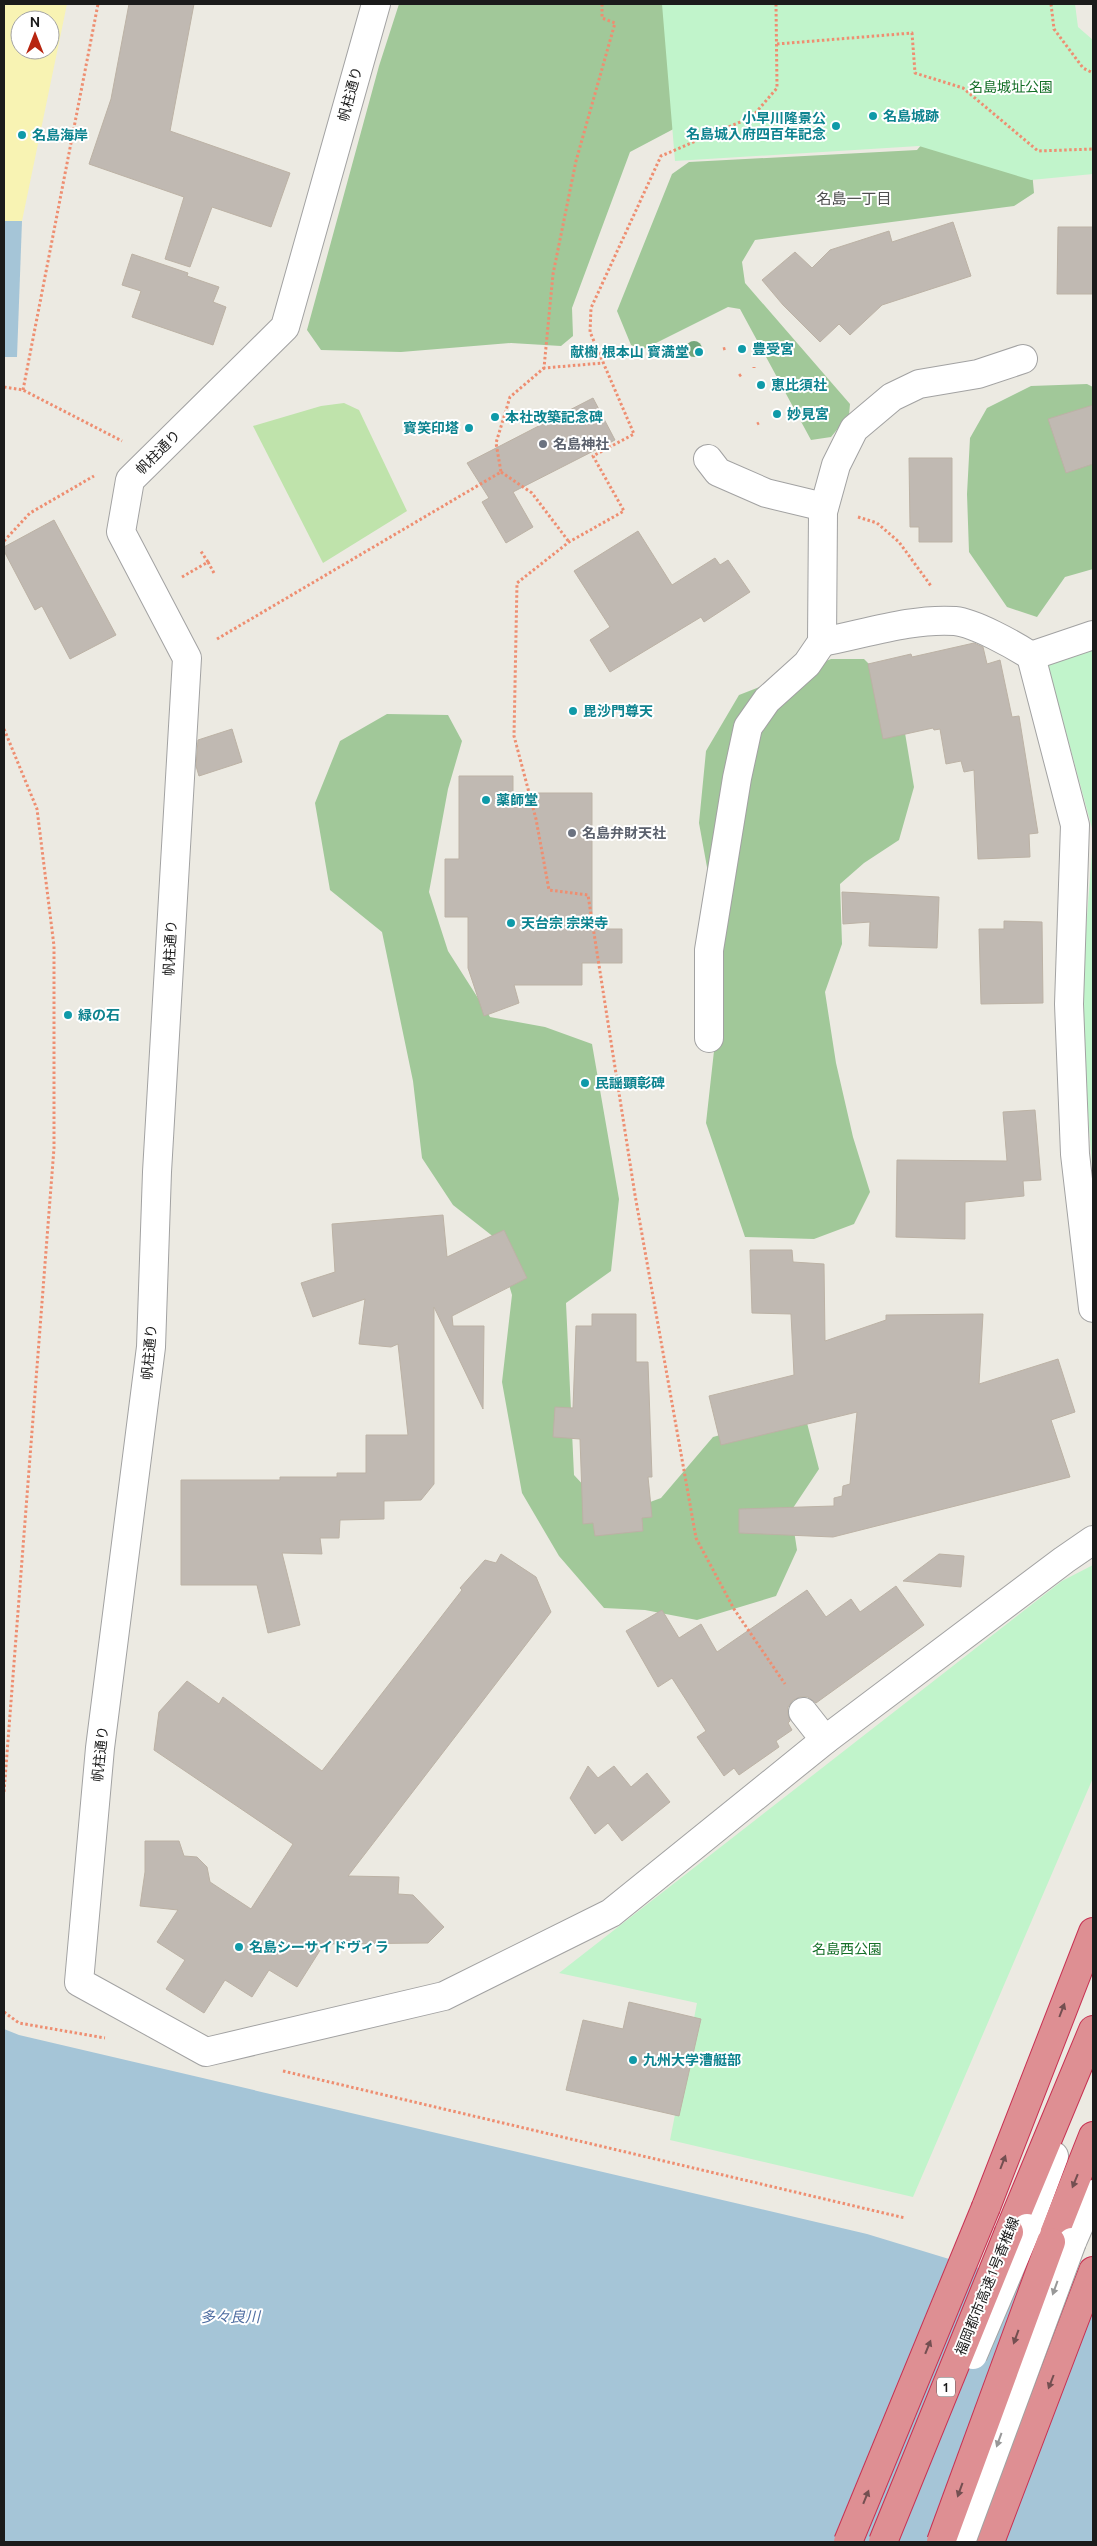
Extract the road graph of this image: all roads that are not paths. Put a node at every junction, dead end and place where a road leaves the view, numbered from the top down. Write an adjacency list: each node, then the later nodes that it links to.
1 (376, 4): 12 (street, 帆柱通り)
2 (1023, 359): 4 (street)
3 (708, 459): 4 (street)
4 (824, 508): 6 (street)
5 (1093, 635): 7 (street)
6 (822, 642): 7 (street); 8 (street)
7 (1031, 656): 9 (street)
8 (709, 1038)
9 (1093, 1308)
10 (1093, 1540): 12 (street)
11 (803, 1712): 12 (street)
12 (825, 1740)
13 (1093, 1932): 19 (highway, one-way to 13, bridge)
14 (1093, 2030): 20 (highway, 福岡都市高速1号香椎線 / 1, bridge)
15 (1093, 2046): 21 (street, bridge)
16 (1093, 2136): 22 (highway, one-way to 22, bridge)
17 (1093, 2194): 23 (street, one-way to 23, bridge)
18 (1093, 2272): 24 (highway, one-way to 24)
19 (848, 2542)
20 (882, 2542)
21 (893, 2542)
22 (941, 2542)
23 (961, 2542)
24 (990, 2542)

